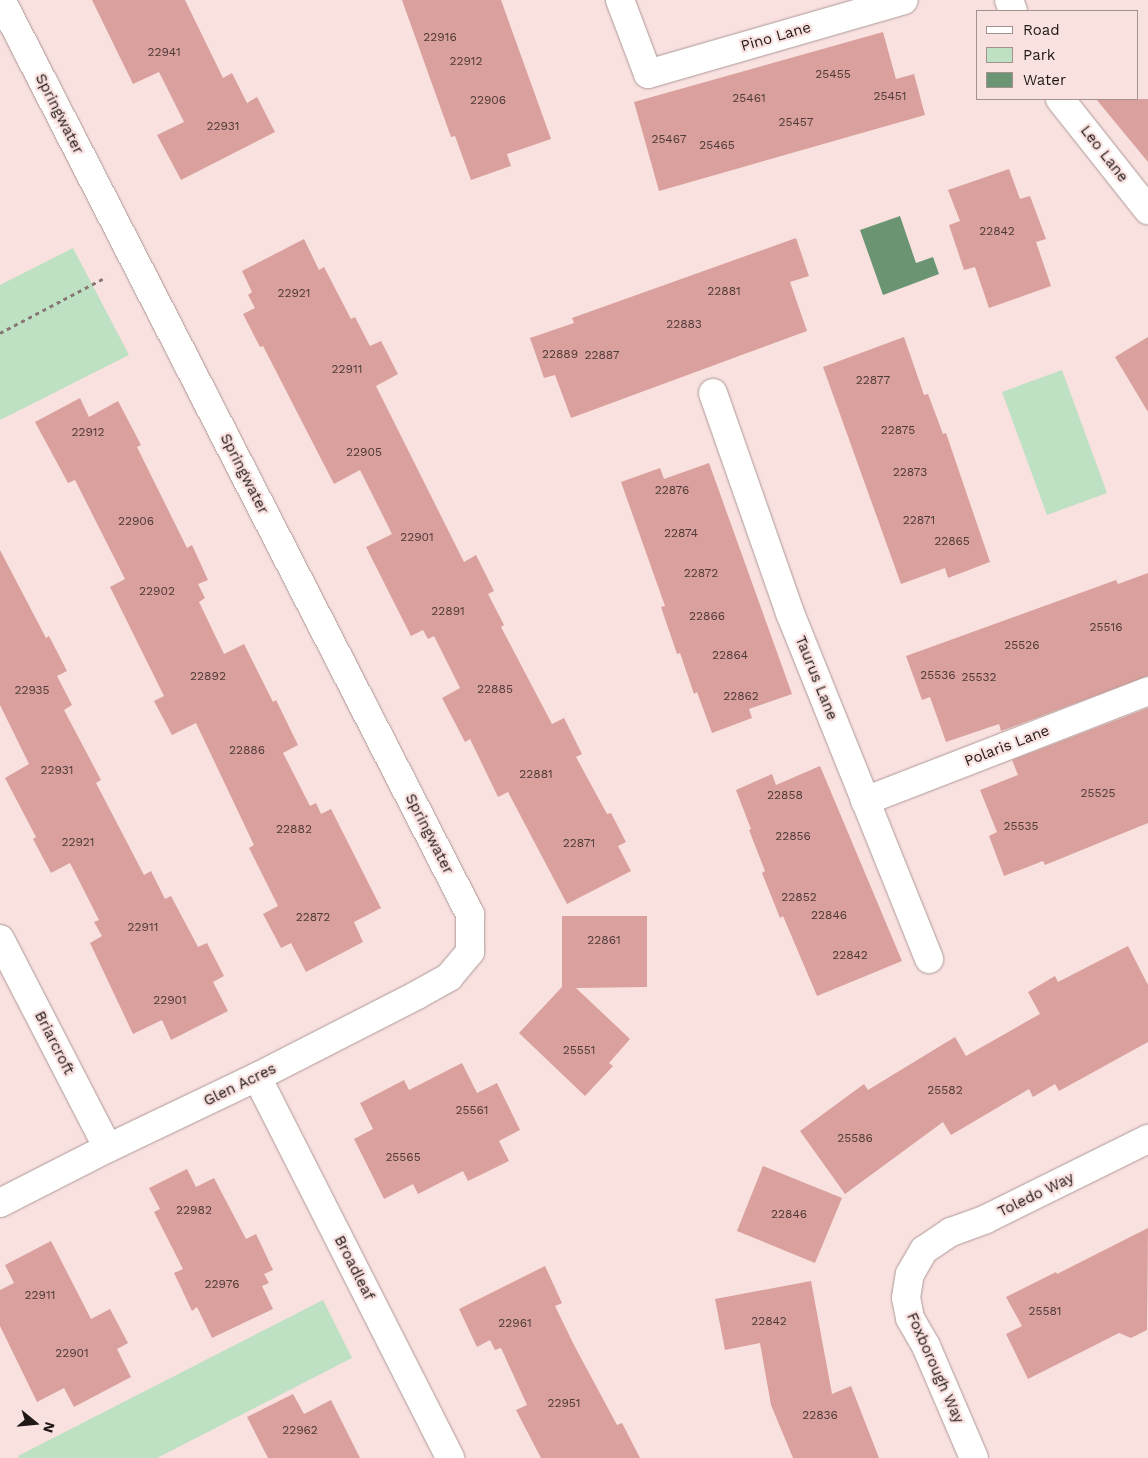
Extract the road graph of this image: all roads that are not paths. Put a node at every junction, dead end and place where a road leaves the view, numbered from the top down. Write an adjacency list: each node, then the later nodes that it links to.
1 (1, 0): 10 (street, Springwater)
2 (620, 0): 3 (street, Pino Lane)
3 (904, 0)
4 (1061, 100): 5 (street, Leo Lane)
5 (1148, 210)
6 (713, 393): 8 (street, Taurus Lane)
7 (1148, 691): 8 (street, Polaris Lane)
8 (865, 801): 11 (street, Taurus Lane)
9 (0, 939): 14 (street, Briarcroft)
10 (470, 952): 12 (street, Glen Acres)
11 (929, 960)
12 (257, 1078): 14 (street, Glen Acres); 17 (street, Broadleaf)
13 (1148, 1139): 16 (street, Toledo Way)
14 (108, 1148): 15 (street, Glen Acres)
15 (0, 1203)
16 (924, 1250): 18 (street, Foxborough Way)
17 (450, 1458)
18 (974, 1458)

